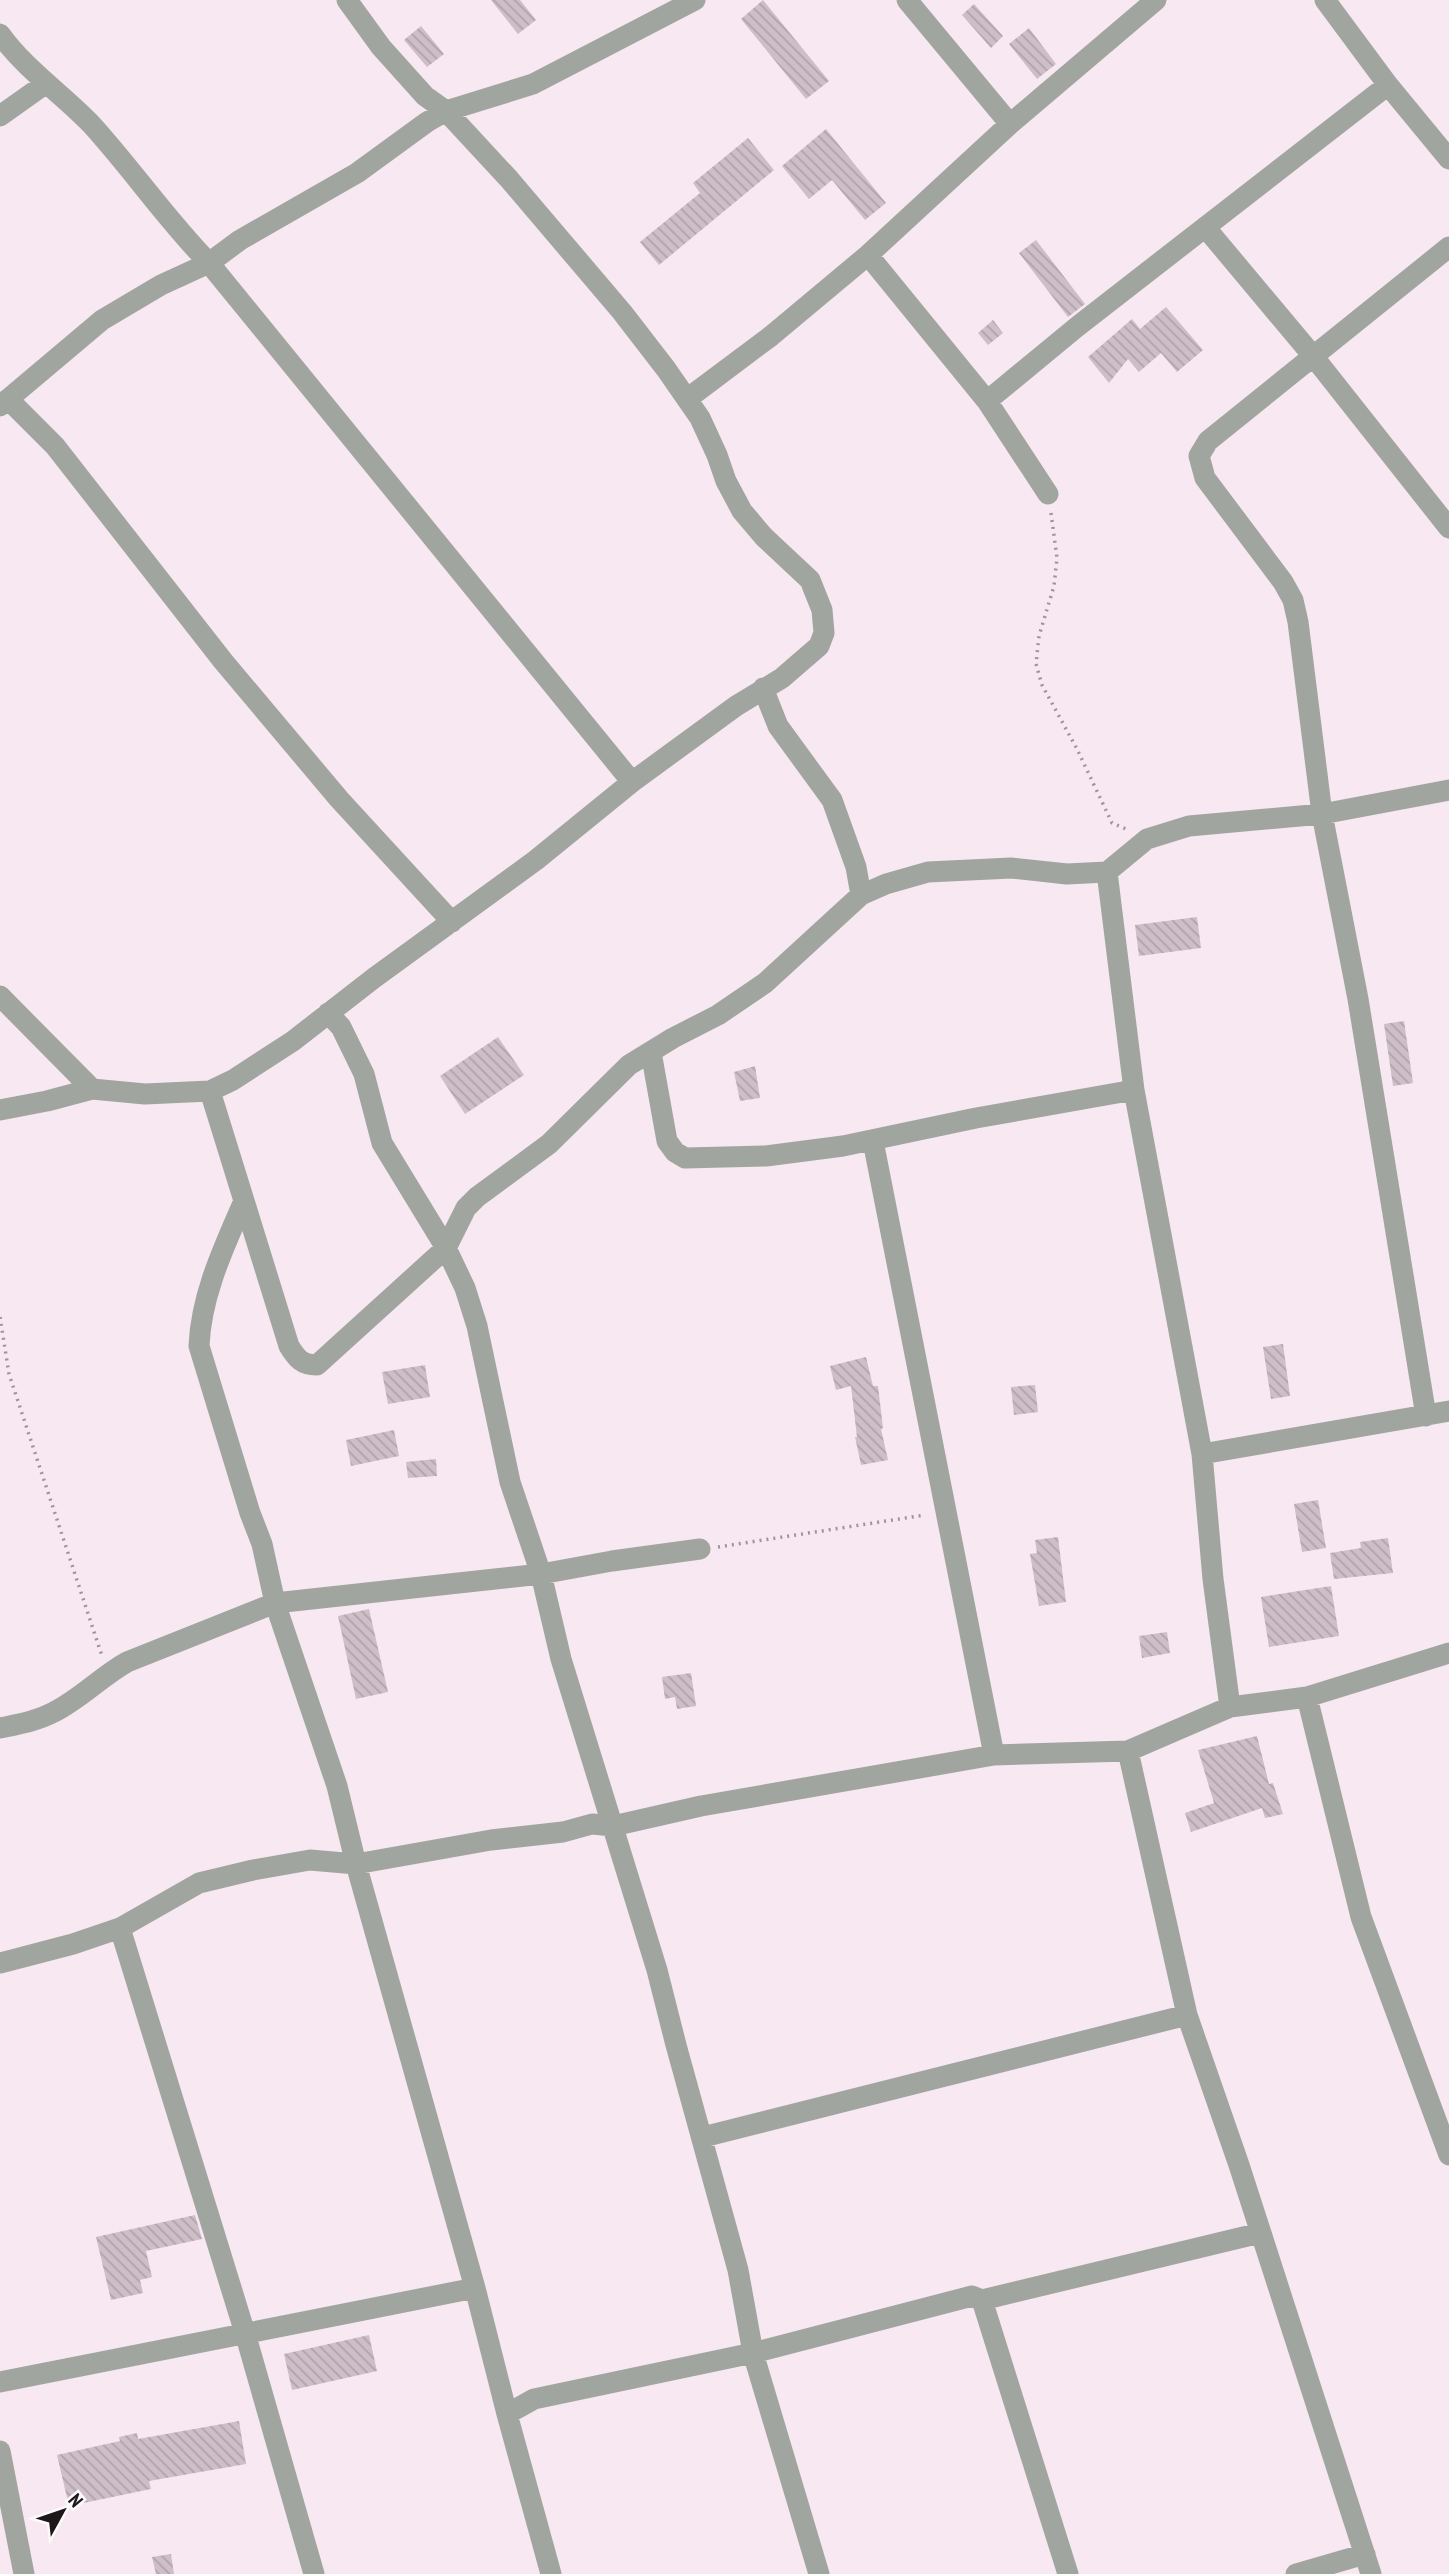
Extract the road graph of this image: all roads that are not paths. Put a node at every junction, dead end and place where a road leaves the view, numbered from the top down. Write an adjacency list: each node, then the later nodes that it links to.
1 (347, 0): 10 (street)
2 (695, 0): 6 (street)
3 (907, 0): 12 (street)
4 (1156, 0): 12 (street)
5 (1325, 0): 9 (street)
6 (660, 7): 10 (street)
7 (0, 34): 8 (street)
8 (45, 84): 11 (street); 17 (street)
9 (1388, 85): 13 (street); 14 (street)
10 (446, 111): 17 (street); 19 (street)
11 (0, 116)
12 (1010, 124): 16 (street)
13 (1449, 159)
14 (1205, 227): 18 (street); 20 (street)
15 (1449, 247): 18 (street)
16 (867, 255): 19 (street); 20 (street)
17 (209, 263): 21 (street); 25 (street)
18 (1313, 356): 23 (street); 27 (street)
19 (687, 399): 24 (street)
20 (987, 401): 22 (street)
21 (4, 402): 30 (street)
22 (1048, 494)
23 (1449, 528)
24 (763, 688): 25 (street); 29 (street)
25 (632, 782): 30 (street)
26 (1449, 790): 27 (street)
27 (1322, 814): 28 (street); 42 (street)
28 (1107, 872): 29 (street); 35 (street)
29 (861, 895): 33 (street)
30 (452, 922): 32 (street)
31 (0, 996): 34 (street)
32 (328, 1013): 36 (street); 40 (street)
33 (651, 1052): 38 (street); 40 (street)
34 (92, 1088): 36 (street); 37 (street)
35 (1134, 1090): 38 (street); 43 (street)
36 (210, 1091): 39 (street)
37 (0, 1110)
38 (873, 1141): 52 (street)
39 (244, 1201): 40 (street); 46 (street)
40 (446, 1248): 45 (street)
41 (1449, 1411): 42 (street)
42 (1426, 1416): 43 (street)
43 (1202, 1454): 49 (street)
44 (699, 1549): 45 (street)
45 (541, 1574): 46 (street); 53 (street)
46 (275, 1603): 50 (street); 54 (street)
47 (1449, 1653): 48 (street)
48 (1307, 1697): 49 (street); 59 (street)
49 (1230, 1707): 51 (street)
50 (0, 1728)
51 (1128, 1751): 52 (street); 57 (street)
52 (994, 1755): 53 (street)
53 (613, 1826): 54 (street); 58 (street)
54 (356, 1864): 55 (street); 61 (street)
55 (120, 1928): 56 (street); 63 (street)
56 (0, 1962)
57 (1187, 2015): 58 (street); 60 (street)
58 (703, 2137): 64 (street)
59 (1449, 2155)
60 (1260, 2233): 62 (street); 68 (street)
61 (475, 2288): 63 (street); 66 (street)
62 (982, 2300): 64 (street); 73 (street)
63 (245, 2333): 65 (street); 70 (street)
64 (753, 2353): 66 (street); 72 (street)
65 (0, 2382)
66 (506, 2414): 71 (street)
67 (0, 2451): 69 (street)
68 (1368, 2564): 74 (street)
69 (24, 2574)
70 (314, 2574)
71 (551, 2574)
72 (819, 2574)
73 (1068, 2574)
74 (1296, 2574)

